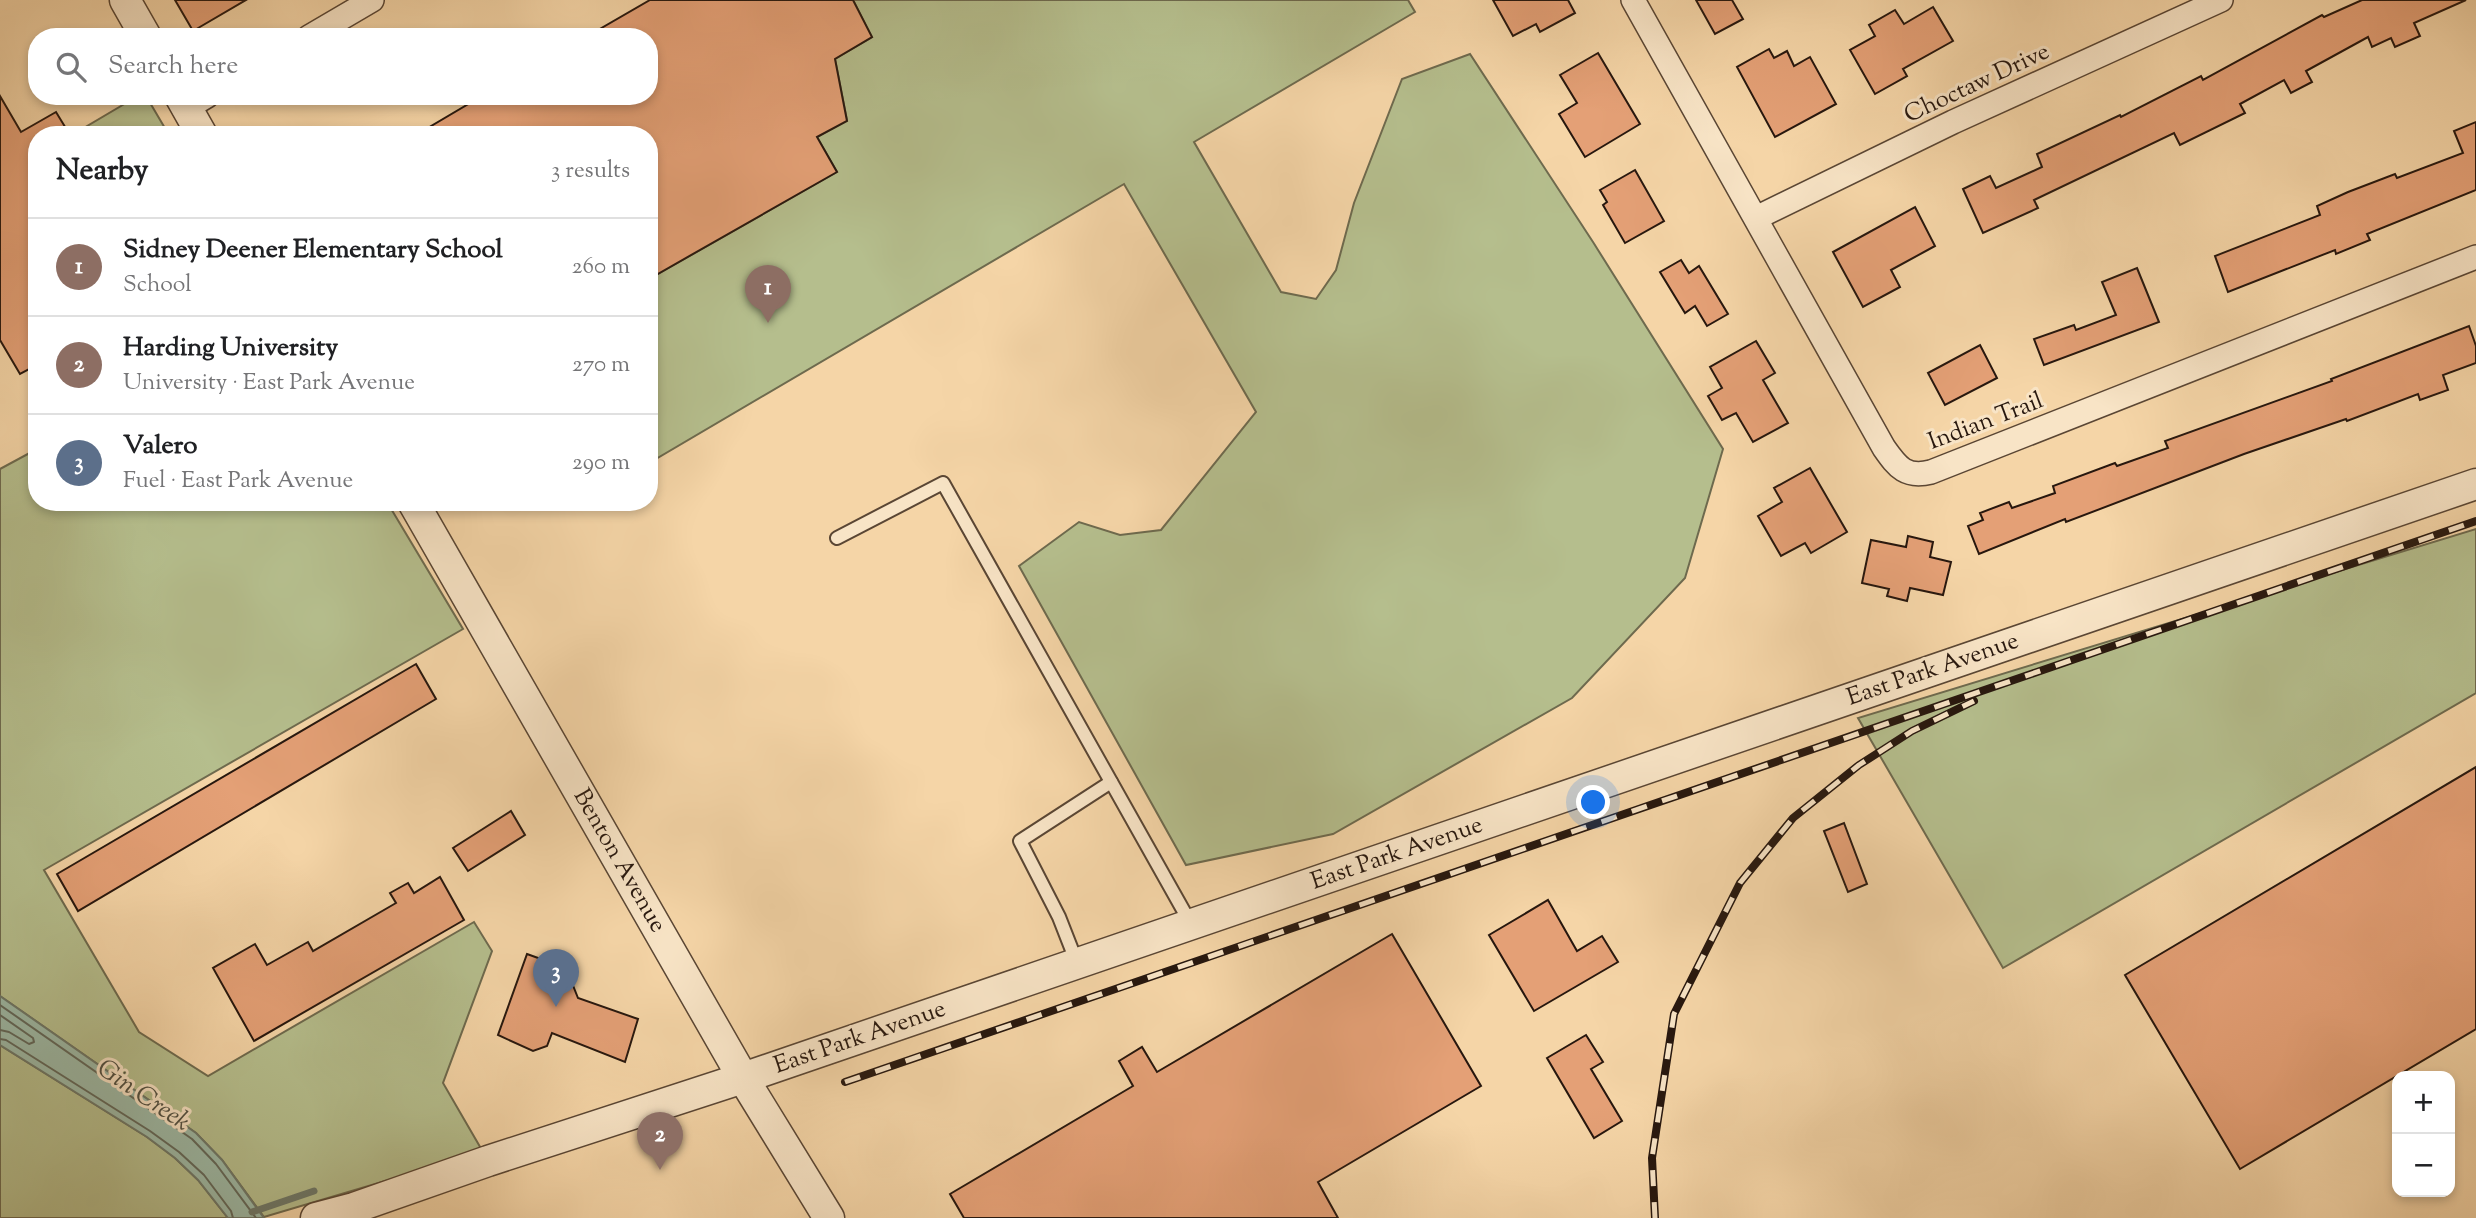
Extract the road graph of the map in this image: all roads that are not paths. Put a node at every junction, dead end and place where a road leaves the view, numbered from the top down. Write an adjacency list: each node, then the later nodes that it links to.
1 (125, 0): 5 (street)
2 (372, 0): 6 (street)
3 (1633, 0): 9 (street, Indian Trail)
4 (2221, 0): 9 (street, Choctaw Drive)
5 (141, 28)
6 (324, 28)
7 (193, 105): 8 (street)
8 (199, 126)
9 (1756, 218): 10 (street, Indian Trail)
10 (2476, 257)
11 (2476, 484): 15 (street, East Park Avenue)
12 (418, 511): 17 (street, Benton Avenue)
13 (837, 538): 14 (lane)
14 (1111, 782): 15 (lane); 16 (lane)
15 (1191, 924): 16 (street, East Park Avenue)
16 (1077, 963): 17 (street, East Park Avenue)
17 (743, 1078): 18 (street, East Park Avenue); 19 (street, Benton Avenue)
18 (316, 1218)
19 (829, 1218)

